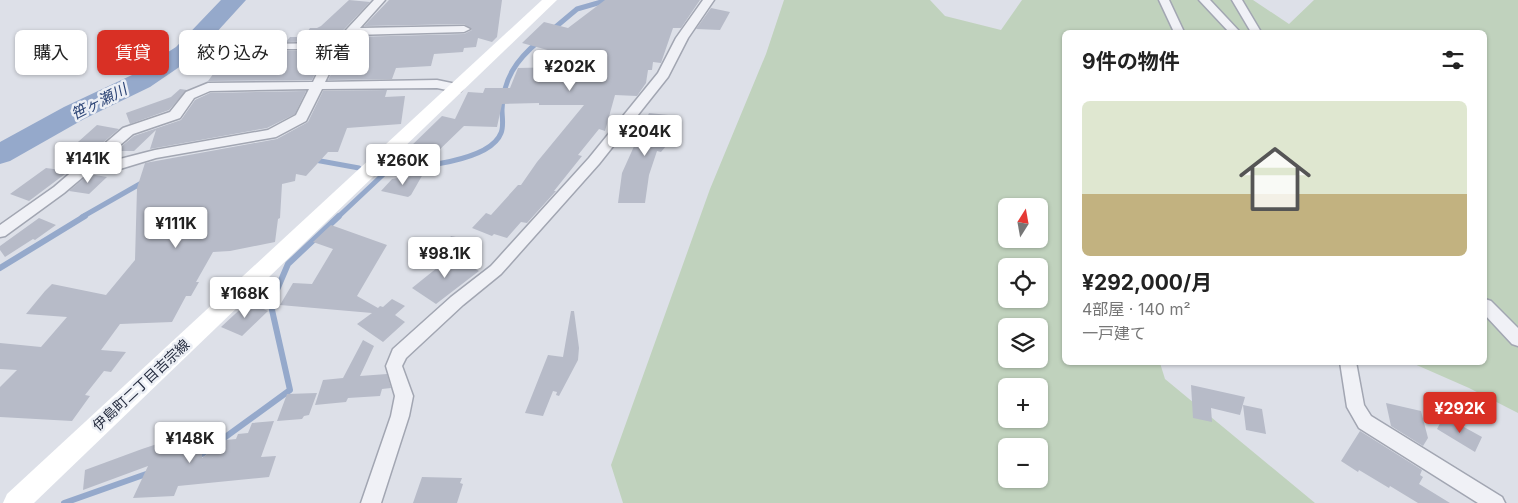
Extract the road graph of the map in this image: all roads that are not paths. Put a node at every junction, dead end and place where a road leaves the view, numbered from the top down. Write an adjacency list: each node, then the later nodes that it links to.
1 (380, 0): 8 (street)
2 (550, 0): 15 (street, 伊島町二丁目吉宗線)
3 (709, 0): 22 (street)
4 (1164, 0): 9 (street)
5 (1204, 0): 10 (street)
6 (1237, 0): 11 (street)
7 (464, 29): 12 (street)
8 (352, 30)
9 (1178, 30)
10 (1233, 30)
11 (1255, 30)
12 (369, 32)
13 (323, 75): 14 (street)
14 (318, 86): 15 (street); 16 (street); 16 (street)
15 (457, 88): 21 (street, 伊島町二丁目吉宗線)
16 (93, 161): 17 (street)
17 (0, 232)
18 (1487, 307): 19 (street)
19 (1518, 339)
20 (1349, 365): 23 (street)
21 (16, 503)
22 (371, 503)
23 (1495, 503)

